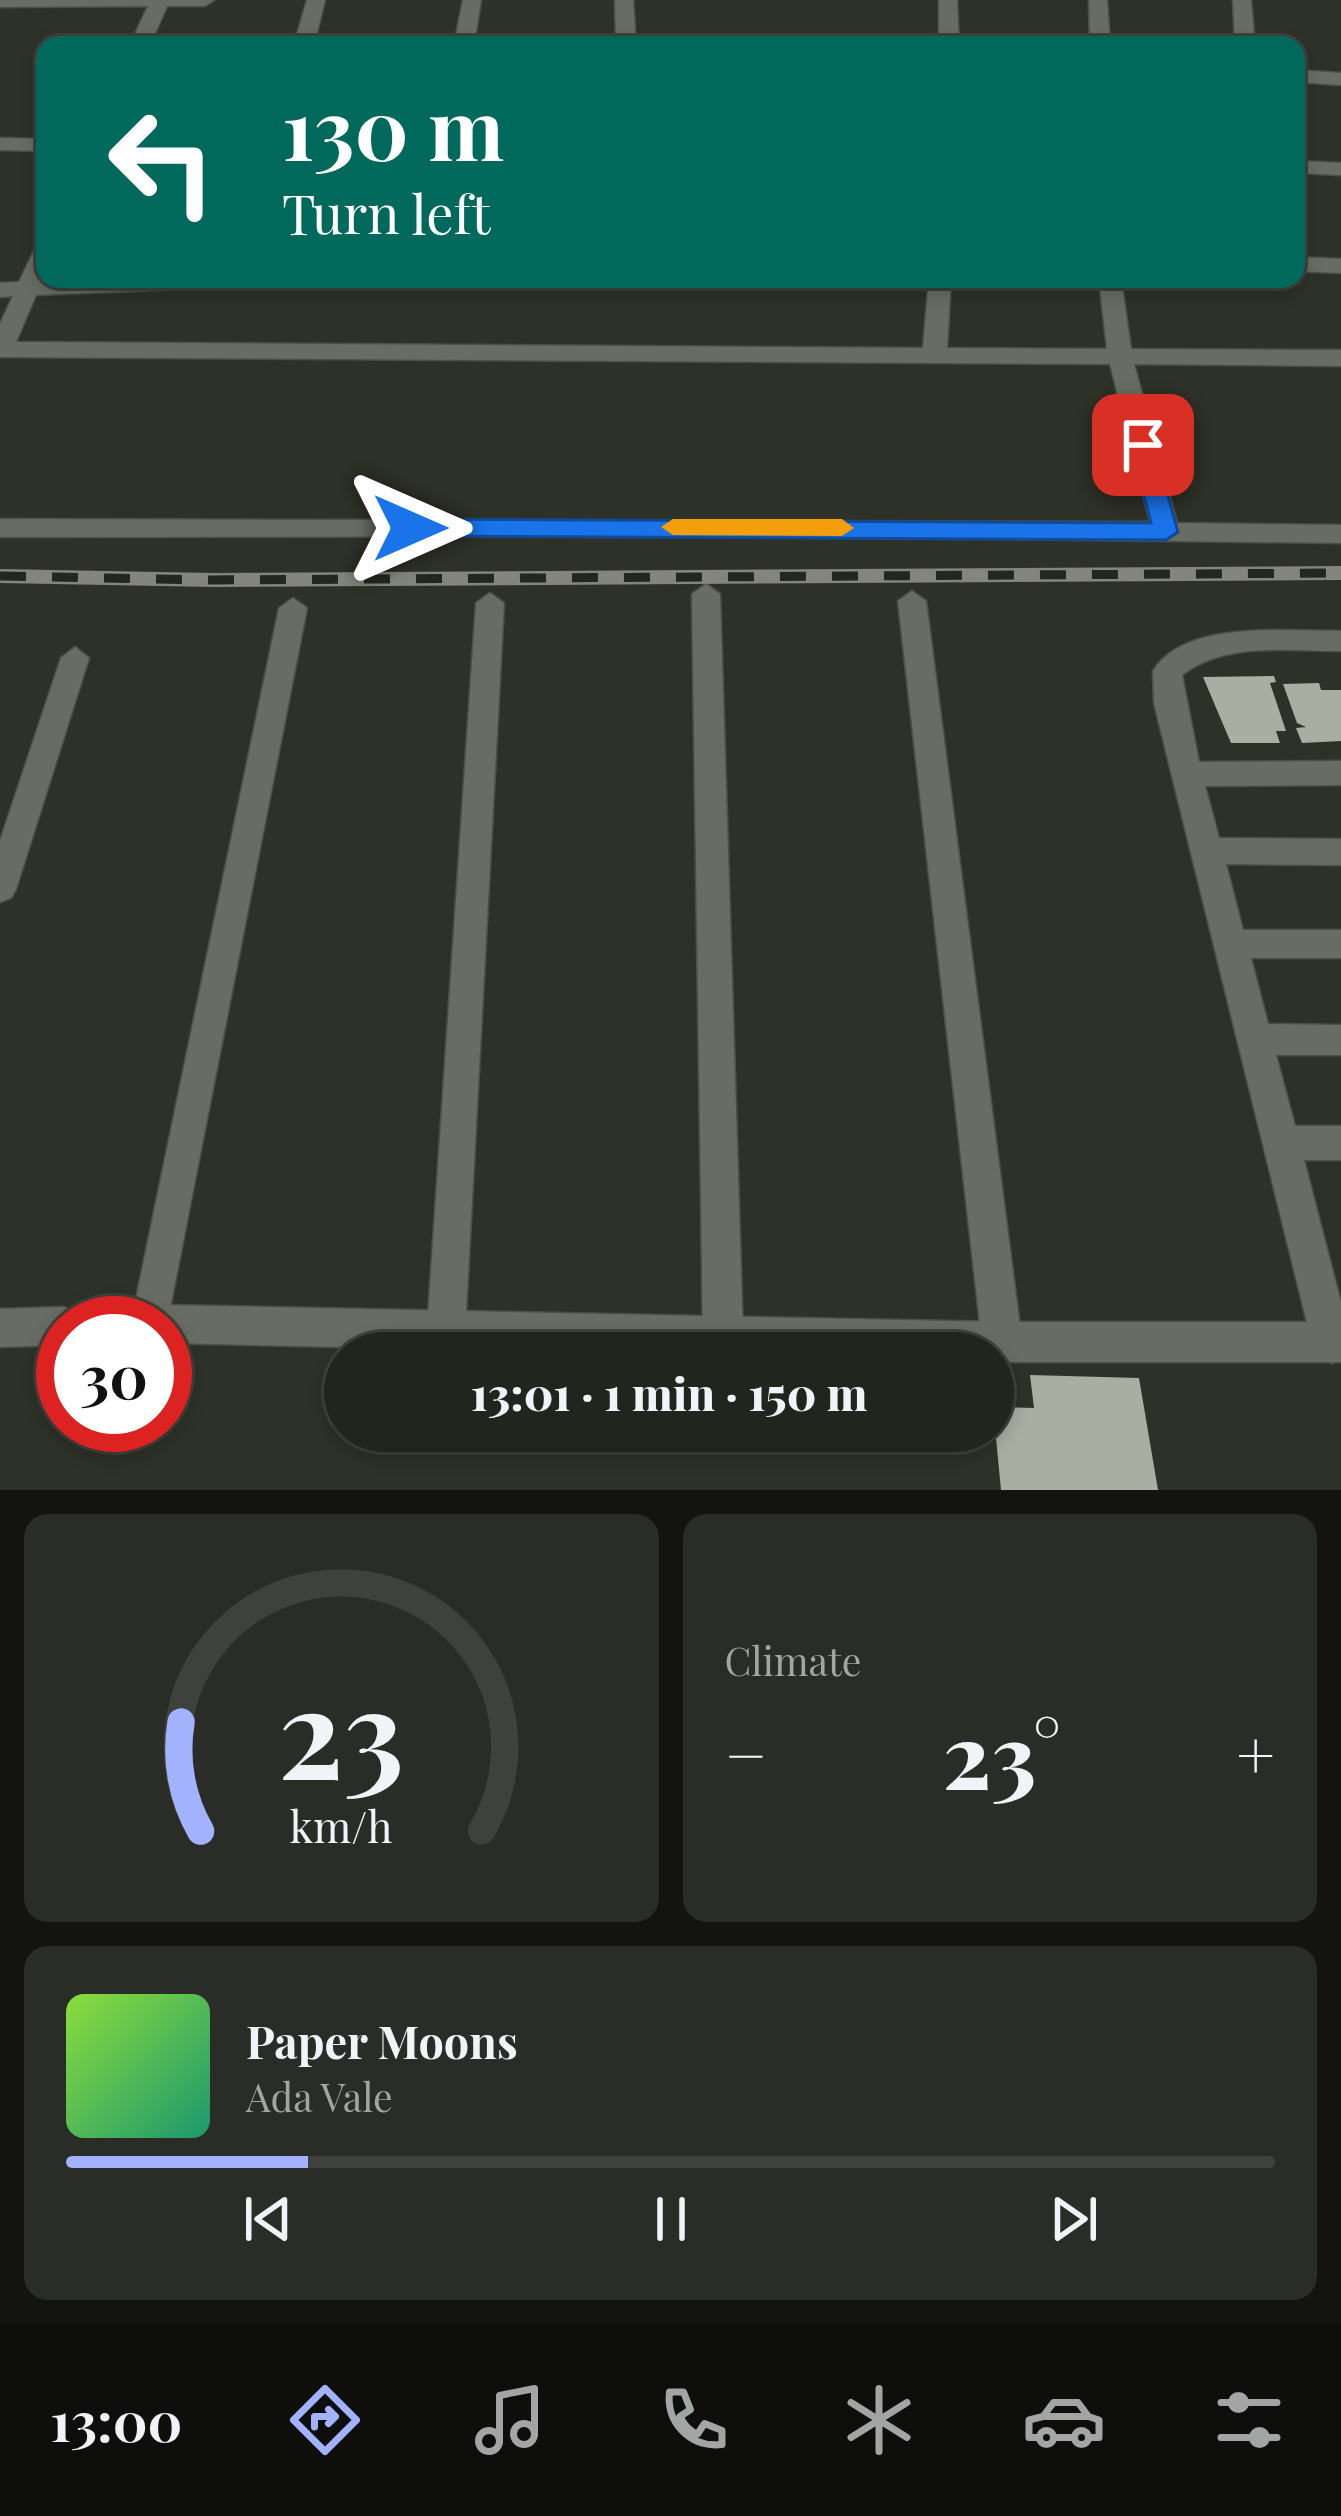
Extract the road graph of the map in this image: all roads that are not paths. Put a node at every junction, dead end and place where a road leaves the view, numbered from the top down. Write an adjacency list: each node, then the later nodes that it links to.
1 (160, 0): 2 (street); 9 (street); 10 (street)
2 (205, 0)
3 (316, 0): 11 (street)
4 (472, 0): 12 (street)
5 (623, 0): 13 (street)
6 (948, 0): 14 (street)
7 (1098, 0): 15 (street)
8 (1242, 0): 16 (street)
9 (0, 2)
10 (144, 36)
11 (306, 36)
12 (466, 36)
13 (625, 36)
14 (949, 36)
15 (1100, 36)
16 (1244, 36)
17 (1305, 77): 18 (street)
18 (1341, 79)
19 (0, 144): 20 (street)
20 (36, 145)
21 (1305, 167): 22 (street)
22 (1341, 169)
23 (1305, 264): 24 (street)
24 (1341, 266)
25 (36, 271): 30 (street)
26 (83, 288): 30 (street)
27 (939, 288): 32 (street)
28 (1111, 288): 33 (street)
29 (0, 290): 30 (street)
30 (27, 291): 31 (street)
31 (0, 350): 32 (street)
32 (935, 354): 33 (street)
33 (1120, 357): 34 (street); 36 (street)
34 (1341, 358)
35 (0, 529): 36 (street)
36 (1166, 532): 37 (street)
37 (1341, 534)
38 (706, 593): 61 (street)
39 (912, 601): 62 (street)
40 (490, 603): 59 (street)
41 (292, 608): 55 (street)
42 (1341, 641): 45 (street)
43 (76, 658): 48 (street)
44 (1341, 773): 45 (street)
45 (1188, 774): 46 (street)
46 (1208, 851): 47 (street); 49 (street)
47 (1341, 851)
48 (0, 889)
49 (1234, 944): 50 (street); 51 (street)
50 (1341, 944)
51 (1258, 1039): 52 (street); 53 (street)
52 (1341, 1040)
53 (1284, 1143): 54 (street); 64 (street)
54 (1341, 1143)
55 (155, 1296)
56 (192, 1325): 59 (street)
57 (36, 1327): 58 (street)
58 (0, 1328)
59 (446, 1331): 60 (street)
60 (501, 1332)
61 (723, 1332)
62 (1001, 1332)
63 (1014, 1342): 64 (street)
64 (1337, 1342)

